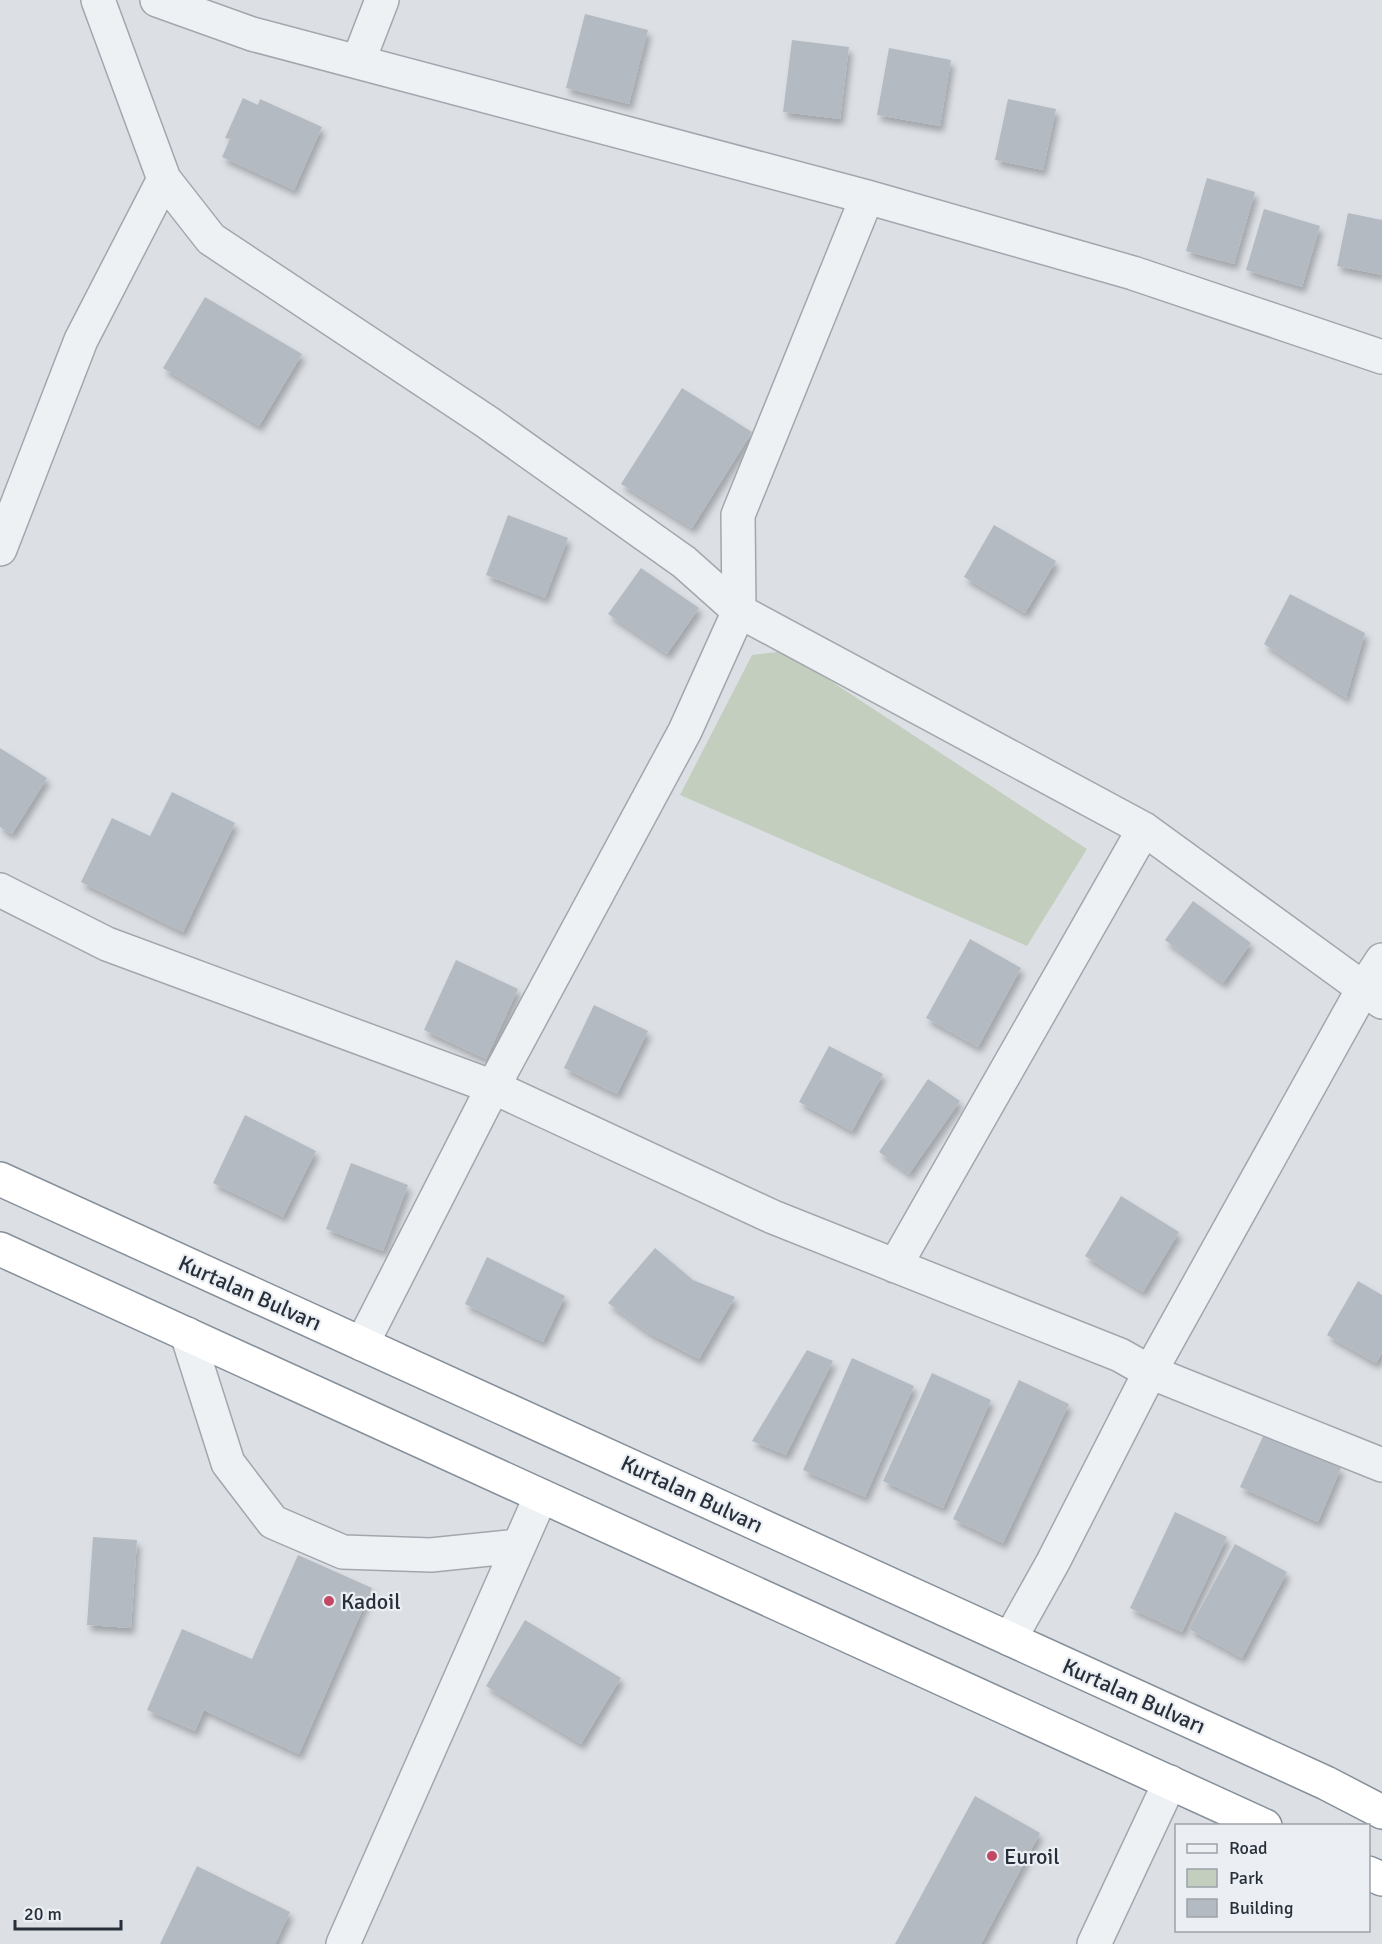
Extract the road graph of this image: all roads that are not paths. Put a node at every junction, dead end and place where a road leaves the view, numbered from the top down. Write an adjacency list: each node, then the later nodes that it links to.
1 (98, 0): 5 (street)
2 (157, 0): 4 (street)
3 (382, 0): 4 (street)
4 (358, 62): 6 (street)
5 (164, 180): 8 (street); 9 (street)
6 (867, 197): 7 (street); 9 (street)
7 (1382, 357)
8 (0, 549)
9 (739, 611): 10 (street); 14 (street)
10 (1144, 829): 13 (street); 17 (street)
11 (0, 890): 14 (street)
12 (1382, 960): 13 (street)
13 (1372, 996): 20 (street)
14 (493, 1087): 17 (street); 19 (street)
15 (0, 1179): 19 (highway, Kurtalan Bulvarı)
16 (0, 1249): 18 (highway)
17 (895, 1266): 20 (street)
18 (187, 1334): 22 (highway); 23 (street)
19 (362, 1344): 24 (highway, Kurtalan Bulvarı)
20 (1150, 1372): 21 (street); 24 (street)
21 (1382, 1465)
22 (541, 1496): 23 (street); 25 (highway)
23 (519, 1546): 28 (street)
24 (1010, 1639): 26 (highway, Kurtalan Bulvarı)
25 (1170, 1782): 27 (highway); 29 (street)
26 (1382, 1812)
27 (1261, 1824)
28 (343, 1944)
29 (1094, 1944)

